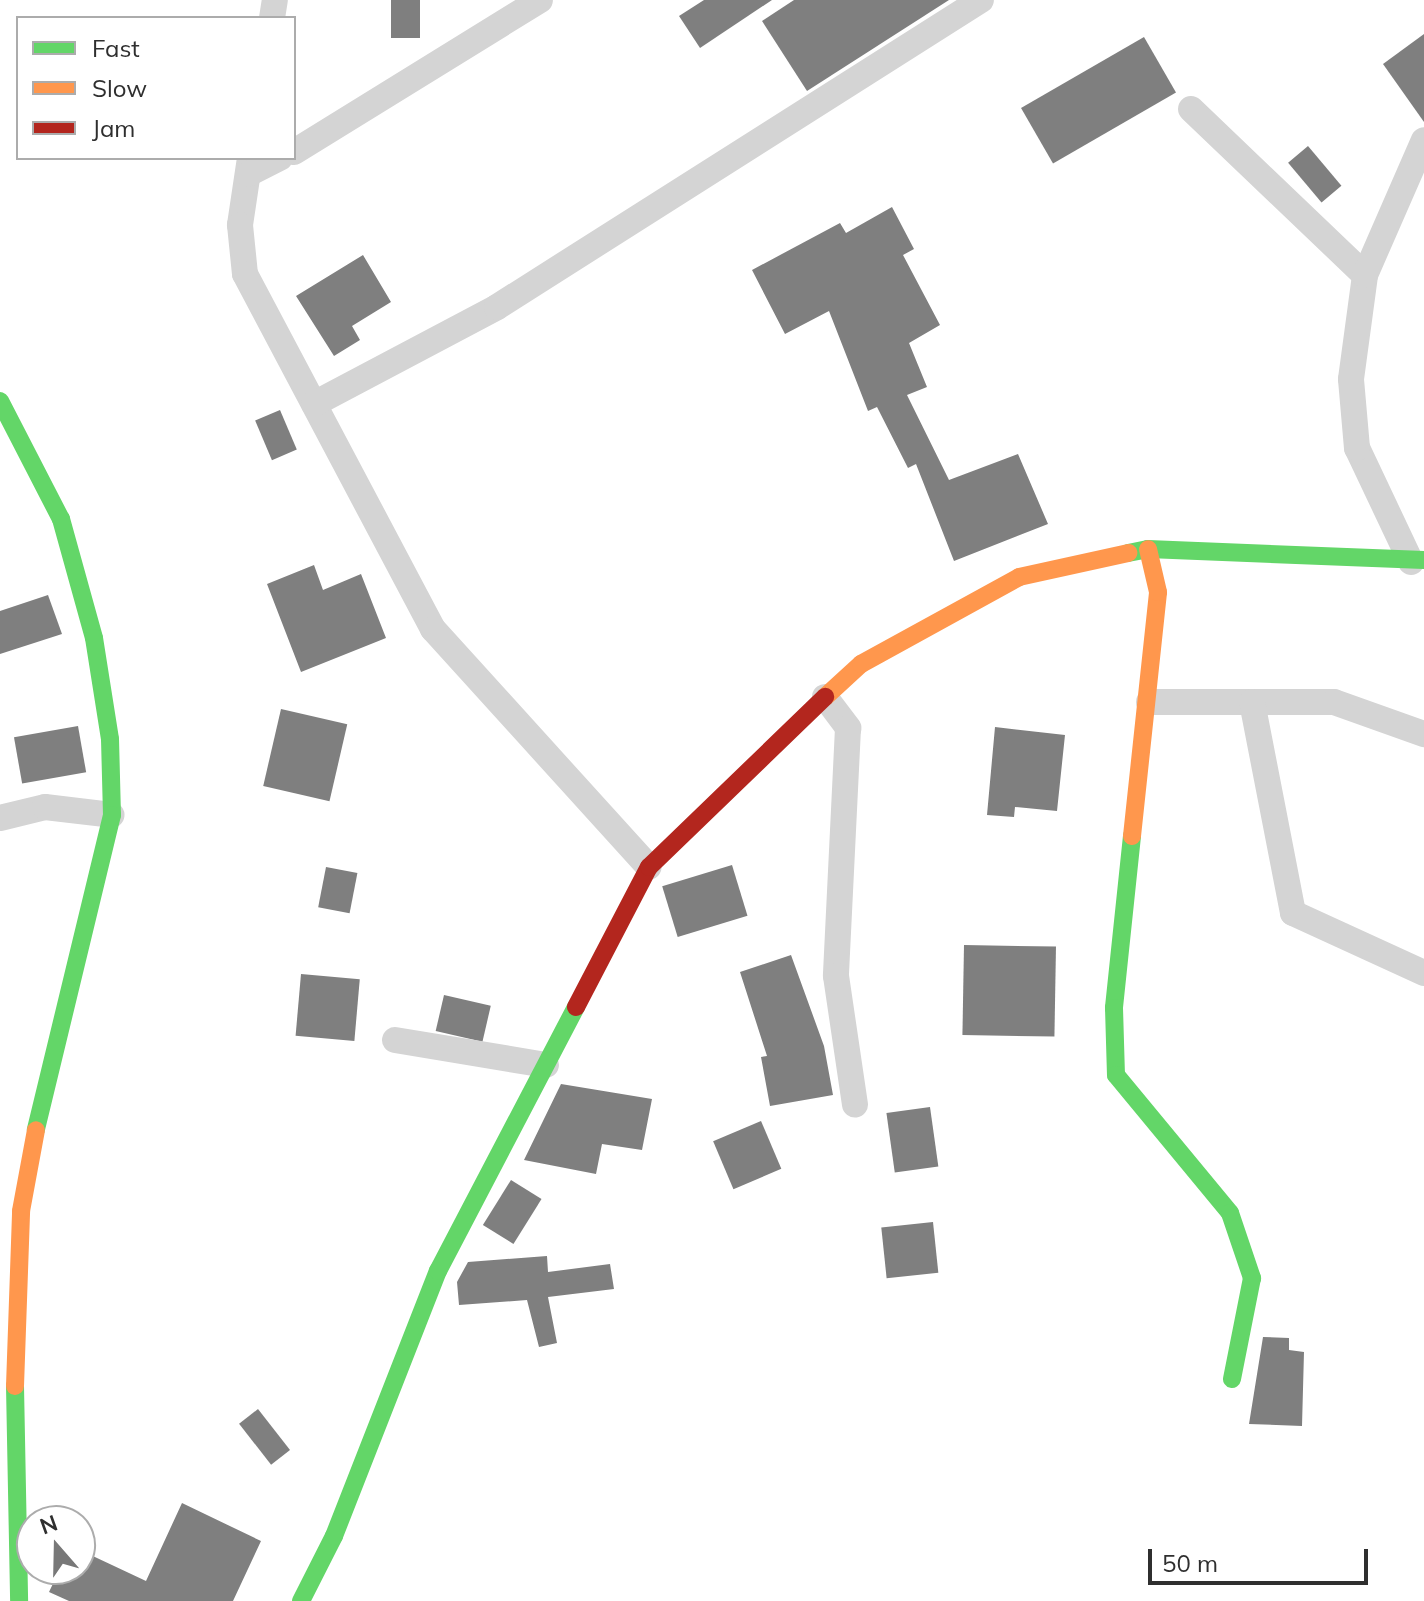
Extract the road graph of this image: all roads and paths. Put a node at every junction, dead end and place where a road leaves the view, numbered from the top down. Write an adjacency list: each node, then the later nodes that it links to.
1 (540, 0): 5 (street)
2 (981, 0): 10 (street)
3 (1191, 109): 8 (street)
4 (1424, 140): 8 (street)
5 (296, 151)
6 (272, 160): 7 (street)
7 (249, 166): 10 (street)
8 (1365, 275): 12 (street)
9 (0, 401): 17 (street)
10 (314, 404): 19 (street)
11 (1148, 549): 12 (street); 13 (street); 14 (street)
12 (1418, 561)
13 (825, 697): 19 (street); 23 (street)
14 (1149, 702): 15 (street); 24 (street)
15 (1252, 702): 16 (street); 20 (street)
16 (1424, 734)
17 (112, 815): 18 (street); 25 (street)
18 (0, 818)
19 (649, 867): 22 (street)
20 (1424, 973)
21 (395, 1040): 22 (street)
22 (546, 1065): 26 (street)
23 (855, 1105)
24 (1232, 1379)
25 (19, 1601)
26 (301, 1601)

